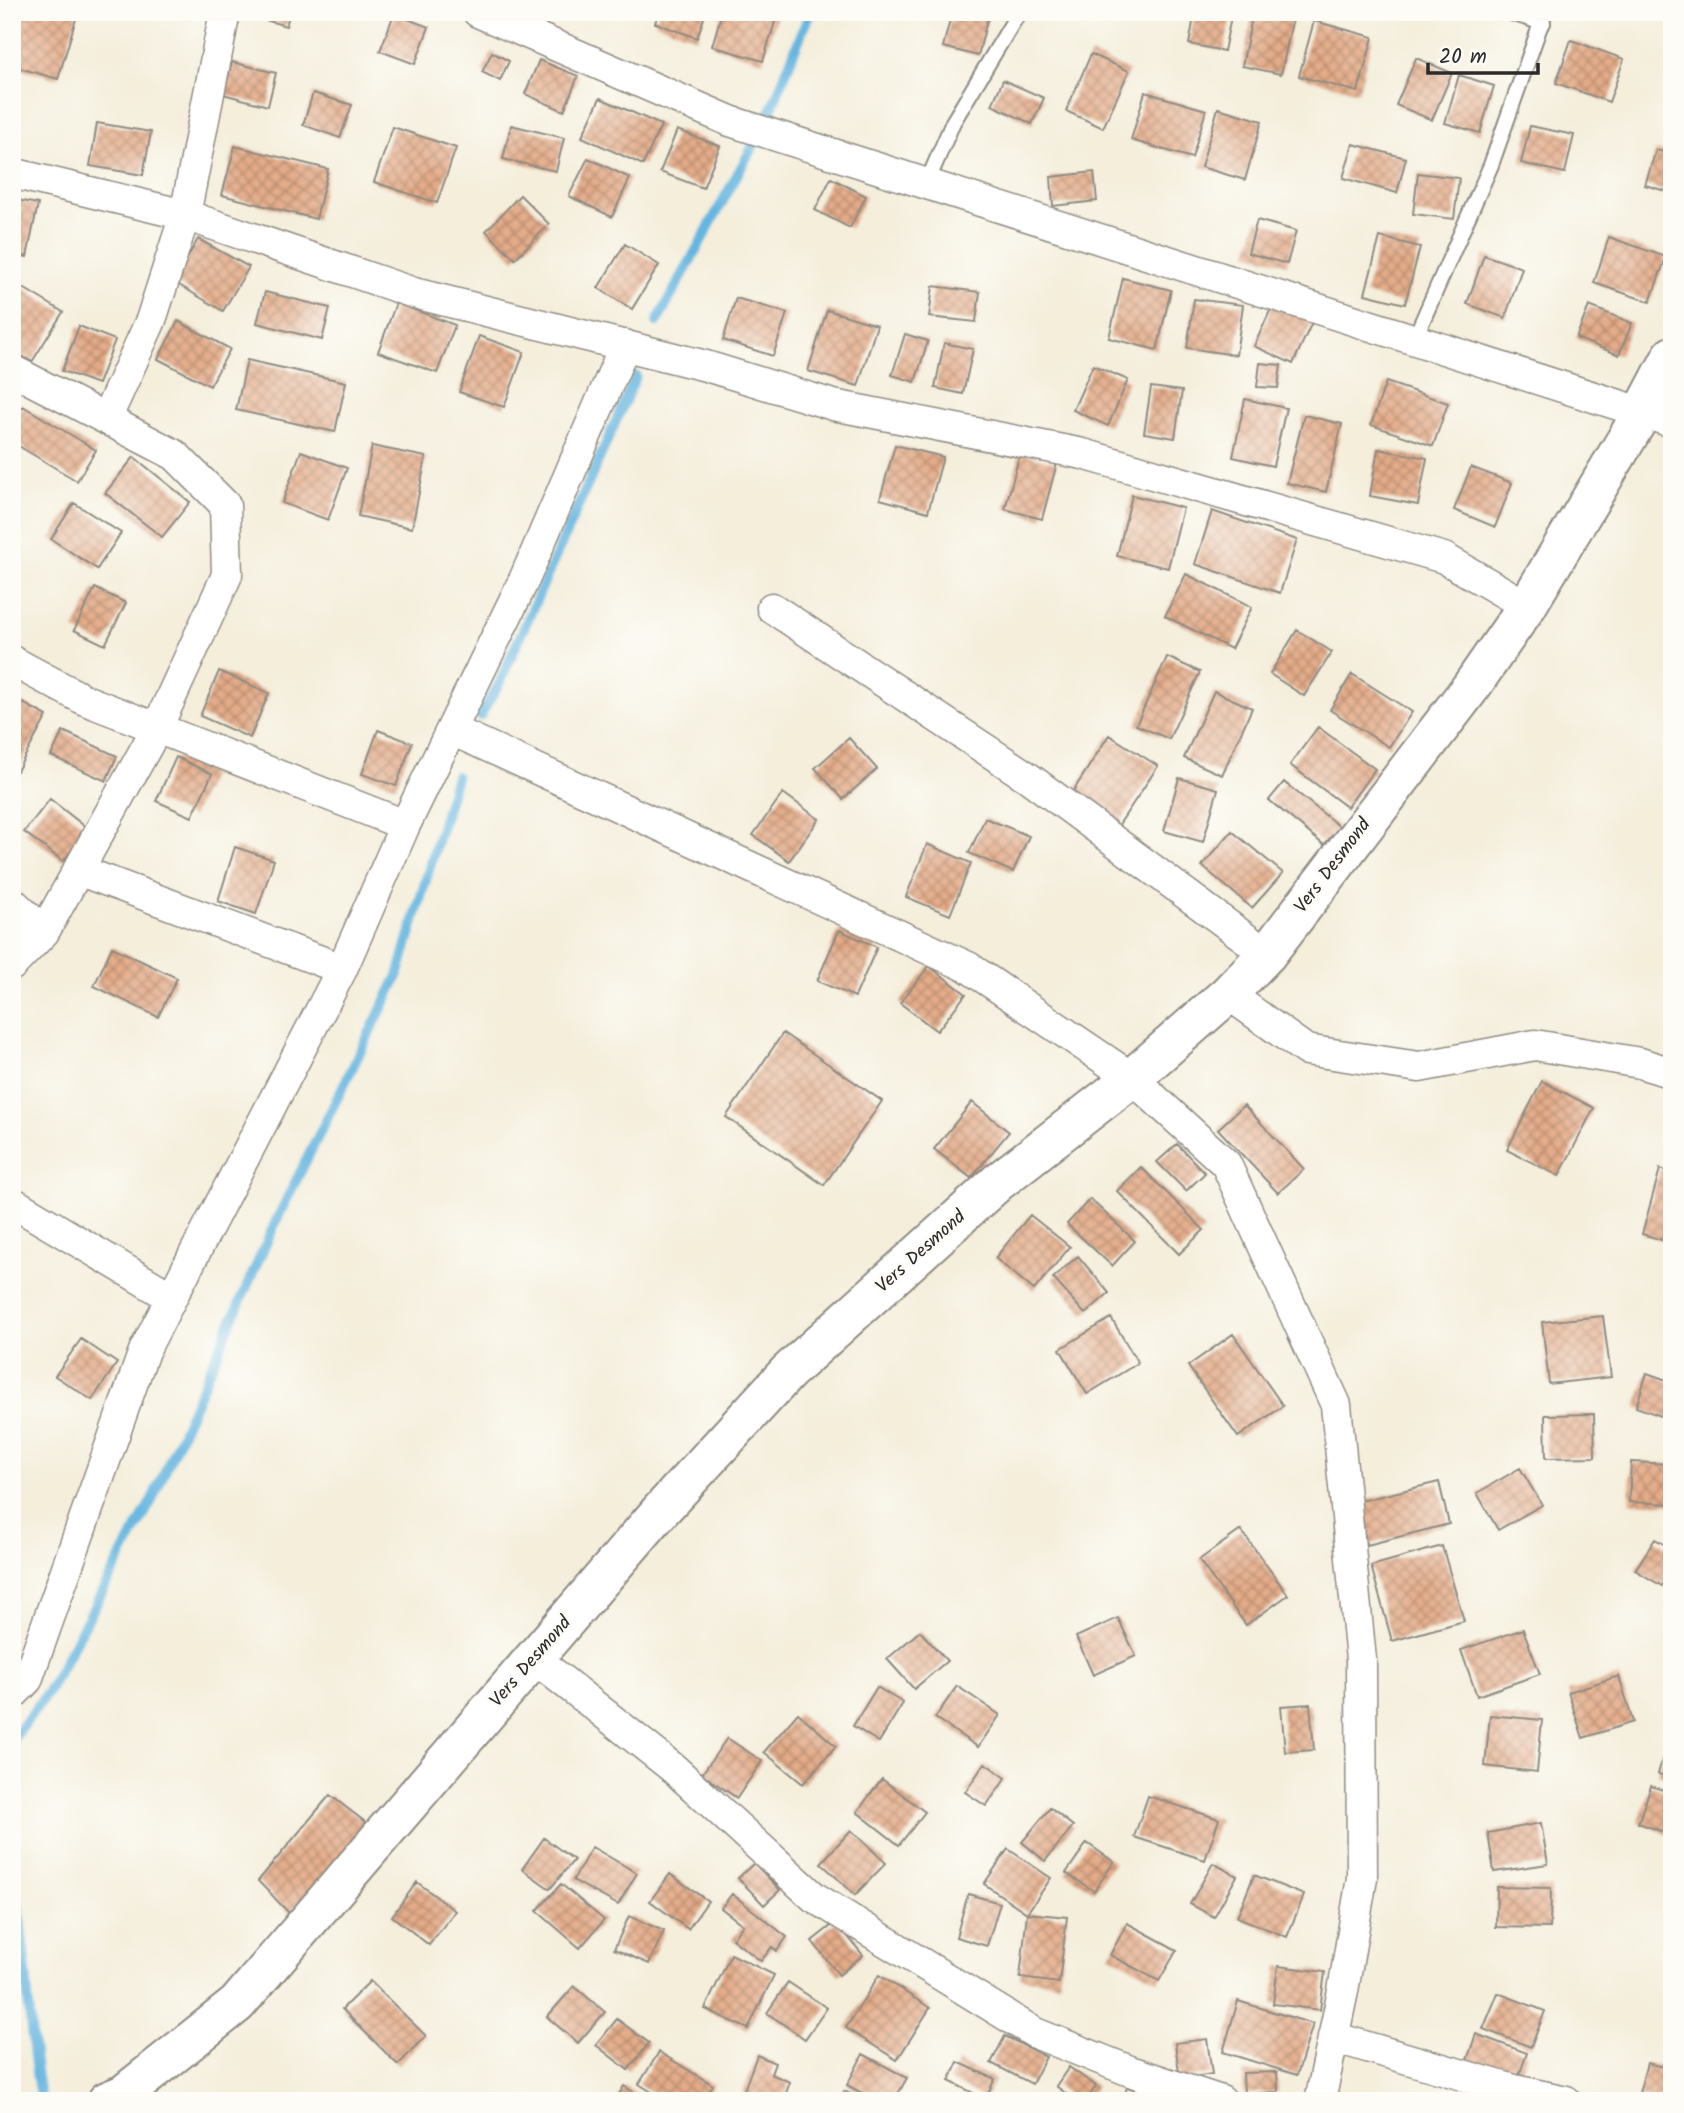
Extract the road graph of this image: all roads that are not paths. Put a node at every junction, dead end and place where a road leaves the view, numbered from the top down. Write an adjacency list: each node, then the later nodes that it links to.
1 (225, 12): 8 (street)
2 (478, 12): 7 (street)
3 (1019, 12): 7 (lane)
4 (1508, 12): 5 (lane)
5 (1544, 18): 9 (lane)
6 (12, 173): 8 (street)
7 (926, 185): 9 (street)
8 (185, 215): 10 (street); 13 (street)
9 (1414, 340): 14 (street)
10 (625, 345): 15 (street); 19 (street)
11 (1672, 356): 14 (main road, Vers Desmond)
12 (12, 370): 13 (street)
13 (107, 417): 18 (street)
14 (1657, 418): 15 (main road, Vers Desmond)
15 (1527, 606): 24 (main road, Vers Desmond)
16 (772, 608): 24 (street)
17 (12, 661): 18 (street)
18 (157, 728): 20 (street); 21 (street)
19 (452, 730): 20 (street); 29 (street)
20 (405, 825): 26 (street)
21 (78, 870): 23 (street); 26 (street)
22 (12, 902): 23 (street)
23 (44, 932): 25 (street)
24 (1267, 954): 27 (main road, Vers Desmond)
25 (12, 965)
26 (342, 970): 31 (street)
27 (1228, 995): 28 (street); 29 (main road, Vers Desmond)
28 (1672, 1073)
29 (1132, 1078): 32 (main road, Vers Desmond); 34 (street)
30 (12, 1202): 31 (street)
31 (171, 1297): 33 (street)
32 (534, 1658): 35 (main road, Vers Desmond); 36 (street)
33 (12, 1695)
34 (1333, 2037): 37 (street); 38 (street)
35 (122, 2099)
36 (1221, 2101)
37 (1320, 2101)
38 (1566, 2101)

